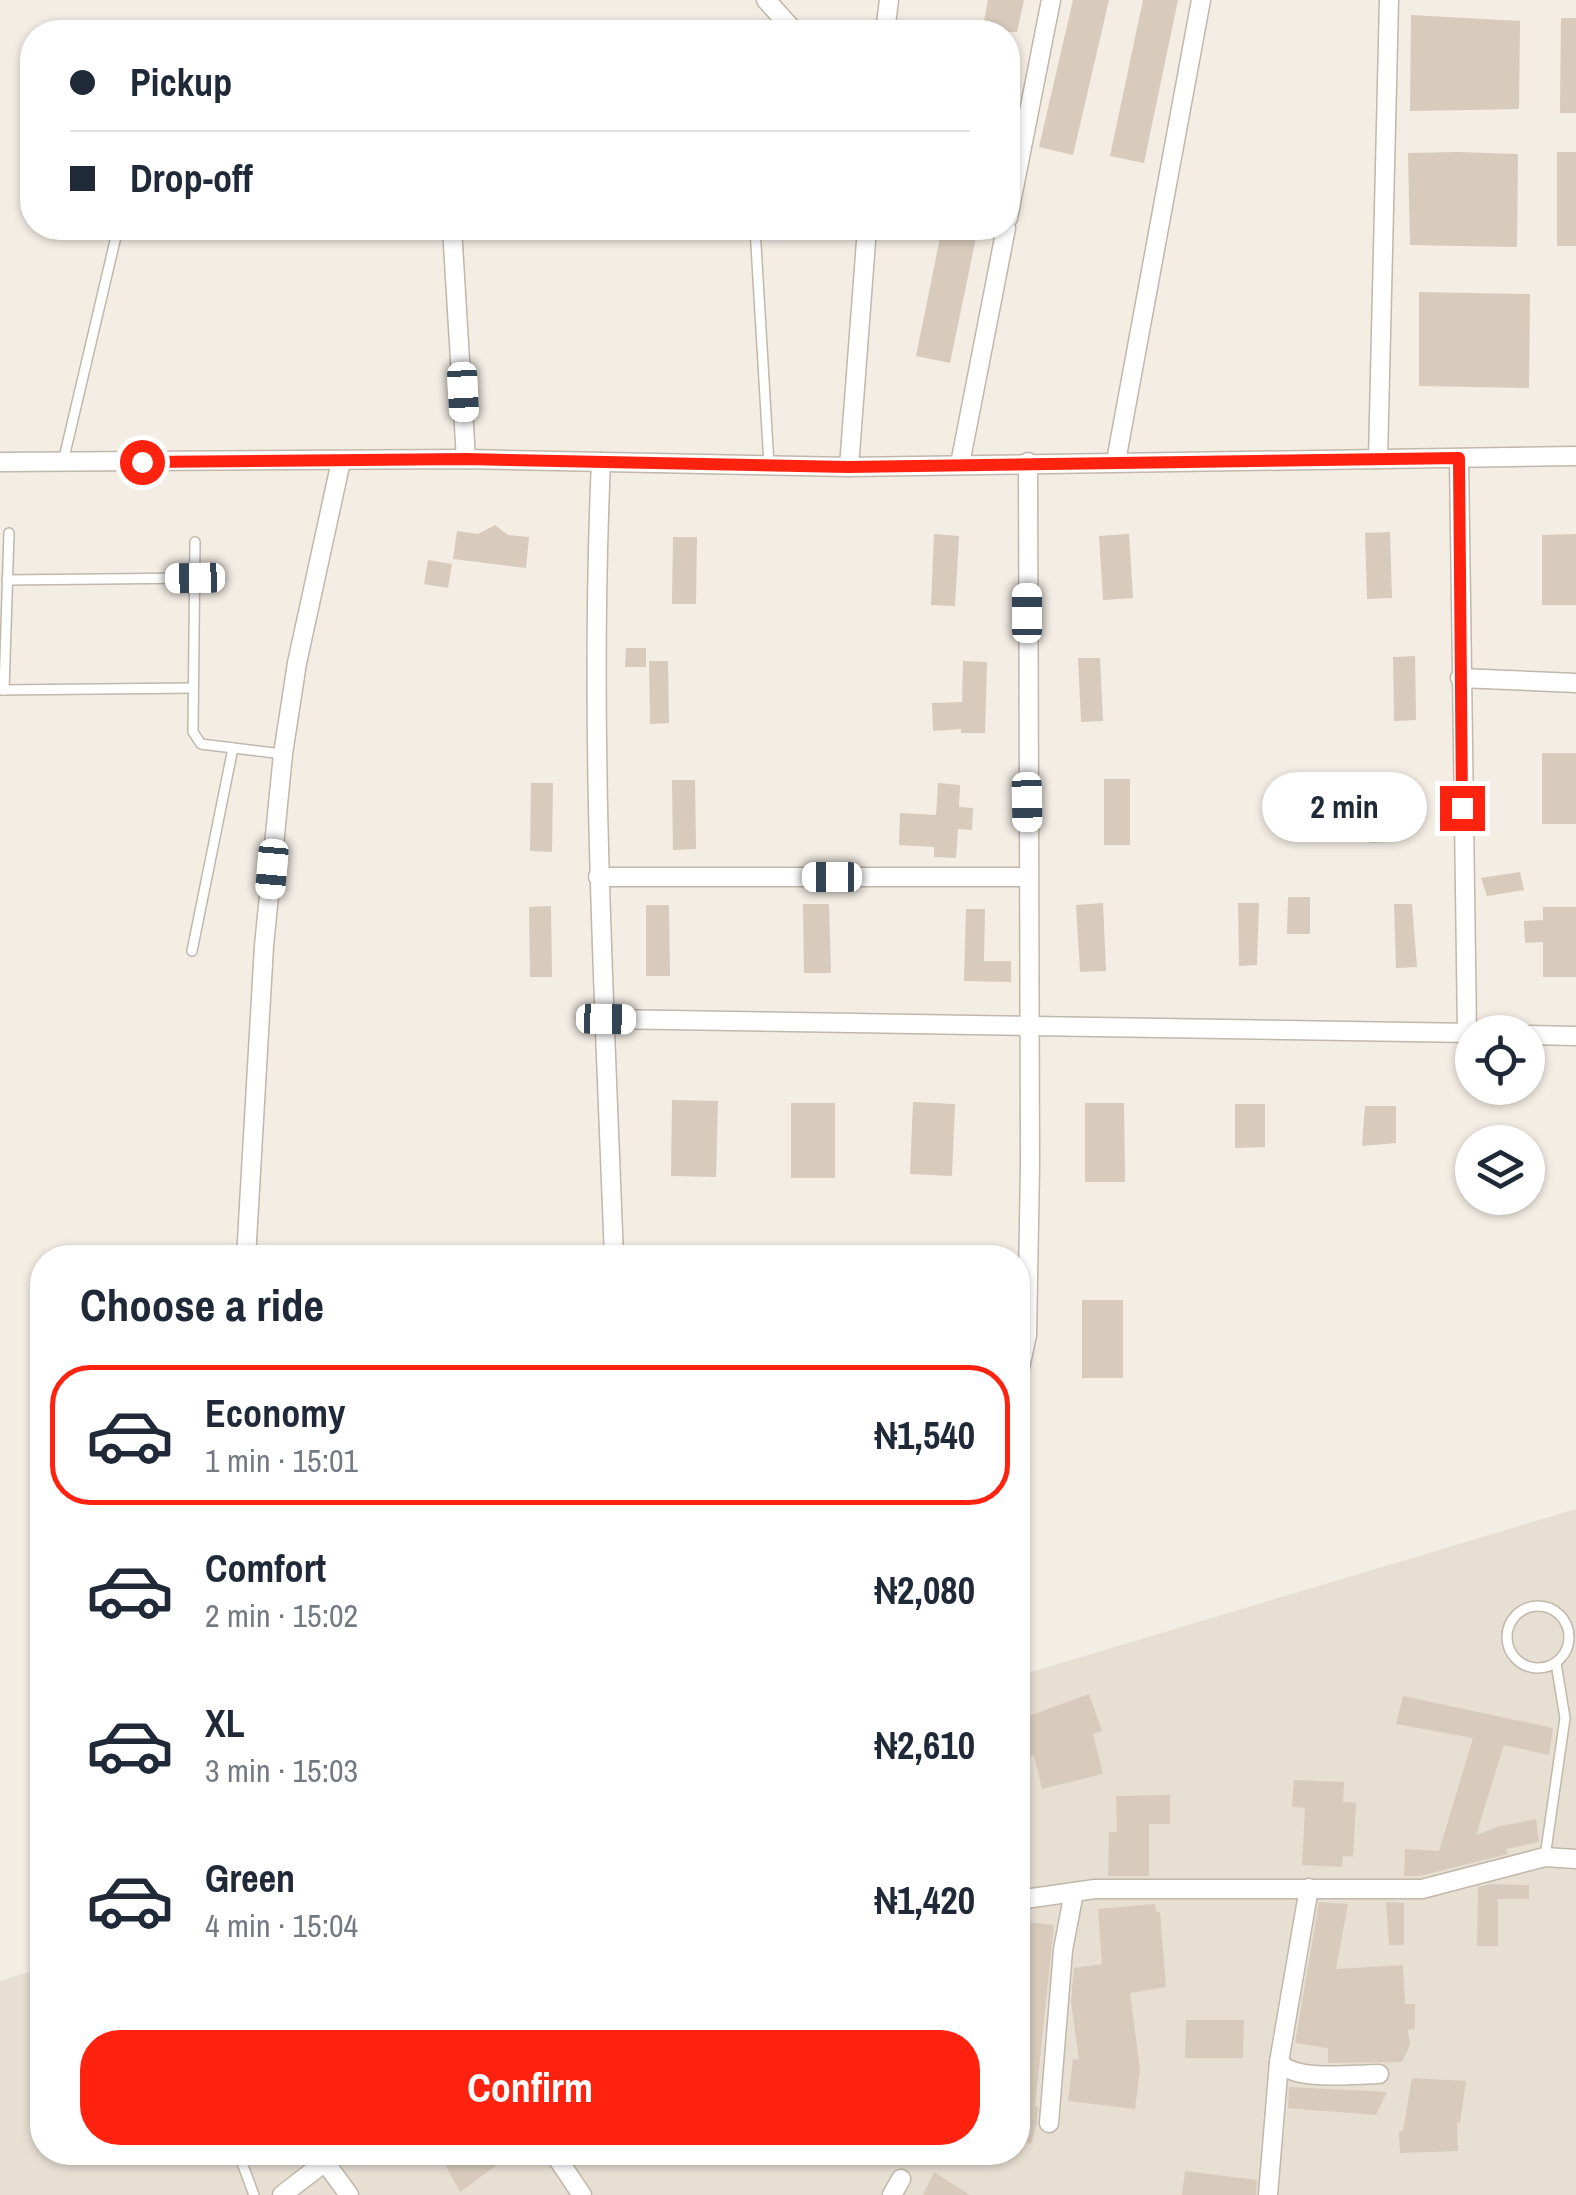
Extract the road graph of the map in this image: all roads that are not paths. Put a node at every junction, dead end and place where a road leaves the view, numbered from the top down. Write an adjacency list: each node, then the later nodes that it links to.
1 (766, 0): 5 (street)
2 (1051, 0): 6 (street)
3 (1200, 0): 17 (street)
4 (1389, 0): 13 (street)
5 (785, 20)
6 (1020, 157)
7 (115, 240): 19 (lane)
8 (453, 240): 15 (street)
9 (755, 240): 23 (lane)
10 (866, 240): 24 (street)
11 (1004, 240): 22 (street)
12 (1576, 456): 14 (street)
13 (1378, 458): 14 (street); 17 (street)
14 (1459, 458): 29 (street)
15 (466, 459): 16 (street); 20 (street)
16 (341, 460): 19 (street); 34 (street)
17 (1116, 461): 21 (street)
18 (0, 462): 19 (street)
19 (63, 462)
20 (602, 462): 23 (street); 35 (street)
21 (1028, 462): 22 (street); 36 (street)
22 (960, 464): 24 (street)
23 (769, 465): 24 (street)
24 (848, 467)
25 (9, 533): 28 (lane)
26 (195, 542): 27 (lane)
27 (195, 578): 28 (lane); 31 (lane)
28 (7, 580): 32 (lane)
29 (1460, 678): 30 (street); 38 (street)
30 (1576, 683)
31 (194, 688): 32 (lane); 33 (lane)
32 (2, 690)
33 (233, 748): 34 (lane); 37 (lane)
34 (282, 754): 44 (street)
35 (598, 877): 36 (street); 39 (street)
36 (1028, 877): 40 (street)
37 (192, 951)
38 (1469, 1015)
39 (606, 1019): 40 (street); 45 (street)
40 (1029, 1028): 41 (street); 46 (street)
41 (1455, 1032)
42 (1545, 1035): 43 (street)
43 (1576, 1036)
44 (247, 1245)
45 (614, 1245)
46 (1028, 1245)
47 (1556, 1663): 47 (lane); 48 (lane)
48 (1545, 1857): 49 (street); 50 (street)
49 (1576, 1858)
50 (1309, 1888): 51 (street); 53 (street)
51 (1074, 1892): 52 (street); 55 (street)
52 (1030, 1898)
53 (1279, 2062): 54 (street); 64 (street)
54 (1379, 2074)
55 (1049, 2123)
56 (243, 2165): 60 (lane)
57 (321, 2165): 61 (street)
58 (335, 2165): 62 (street)
59 (562, 2165): 63 (street)
60 (254, 2195)
61 (282, 2195)
62 (349, 2195)
63 (582, 2195)
64 (1268, 2195)

